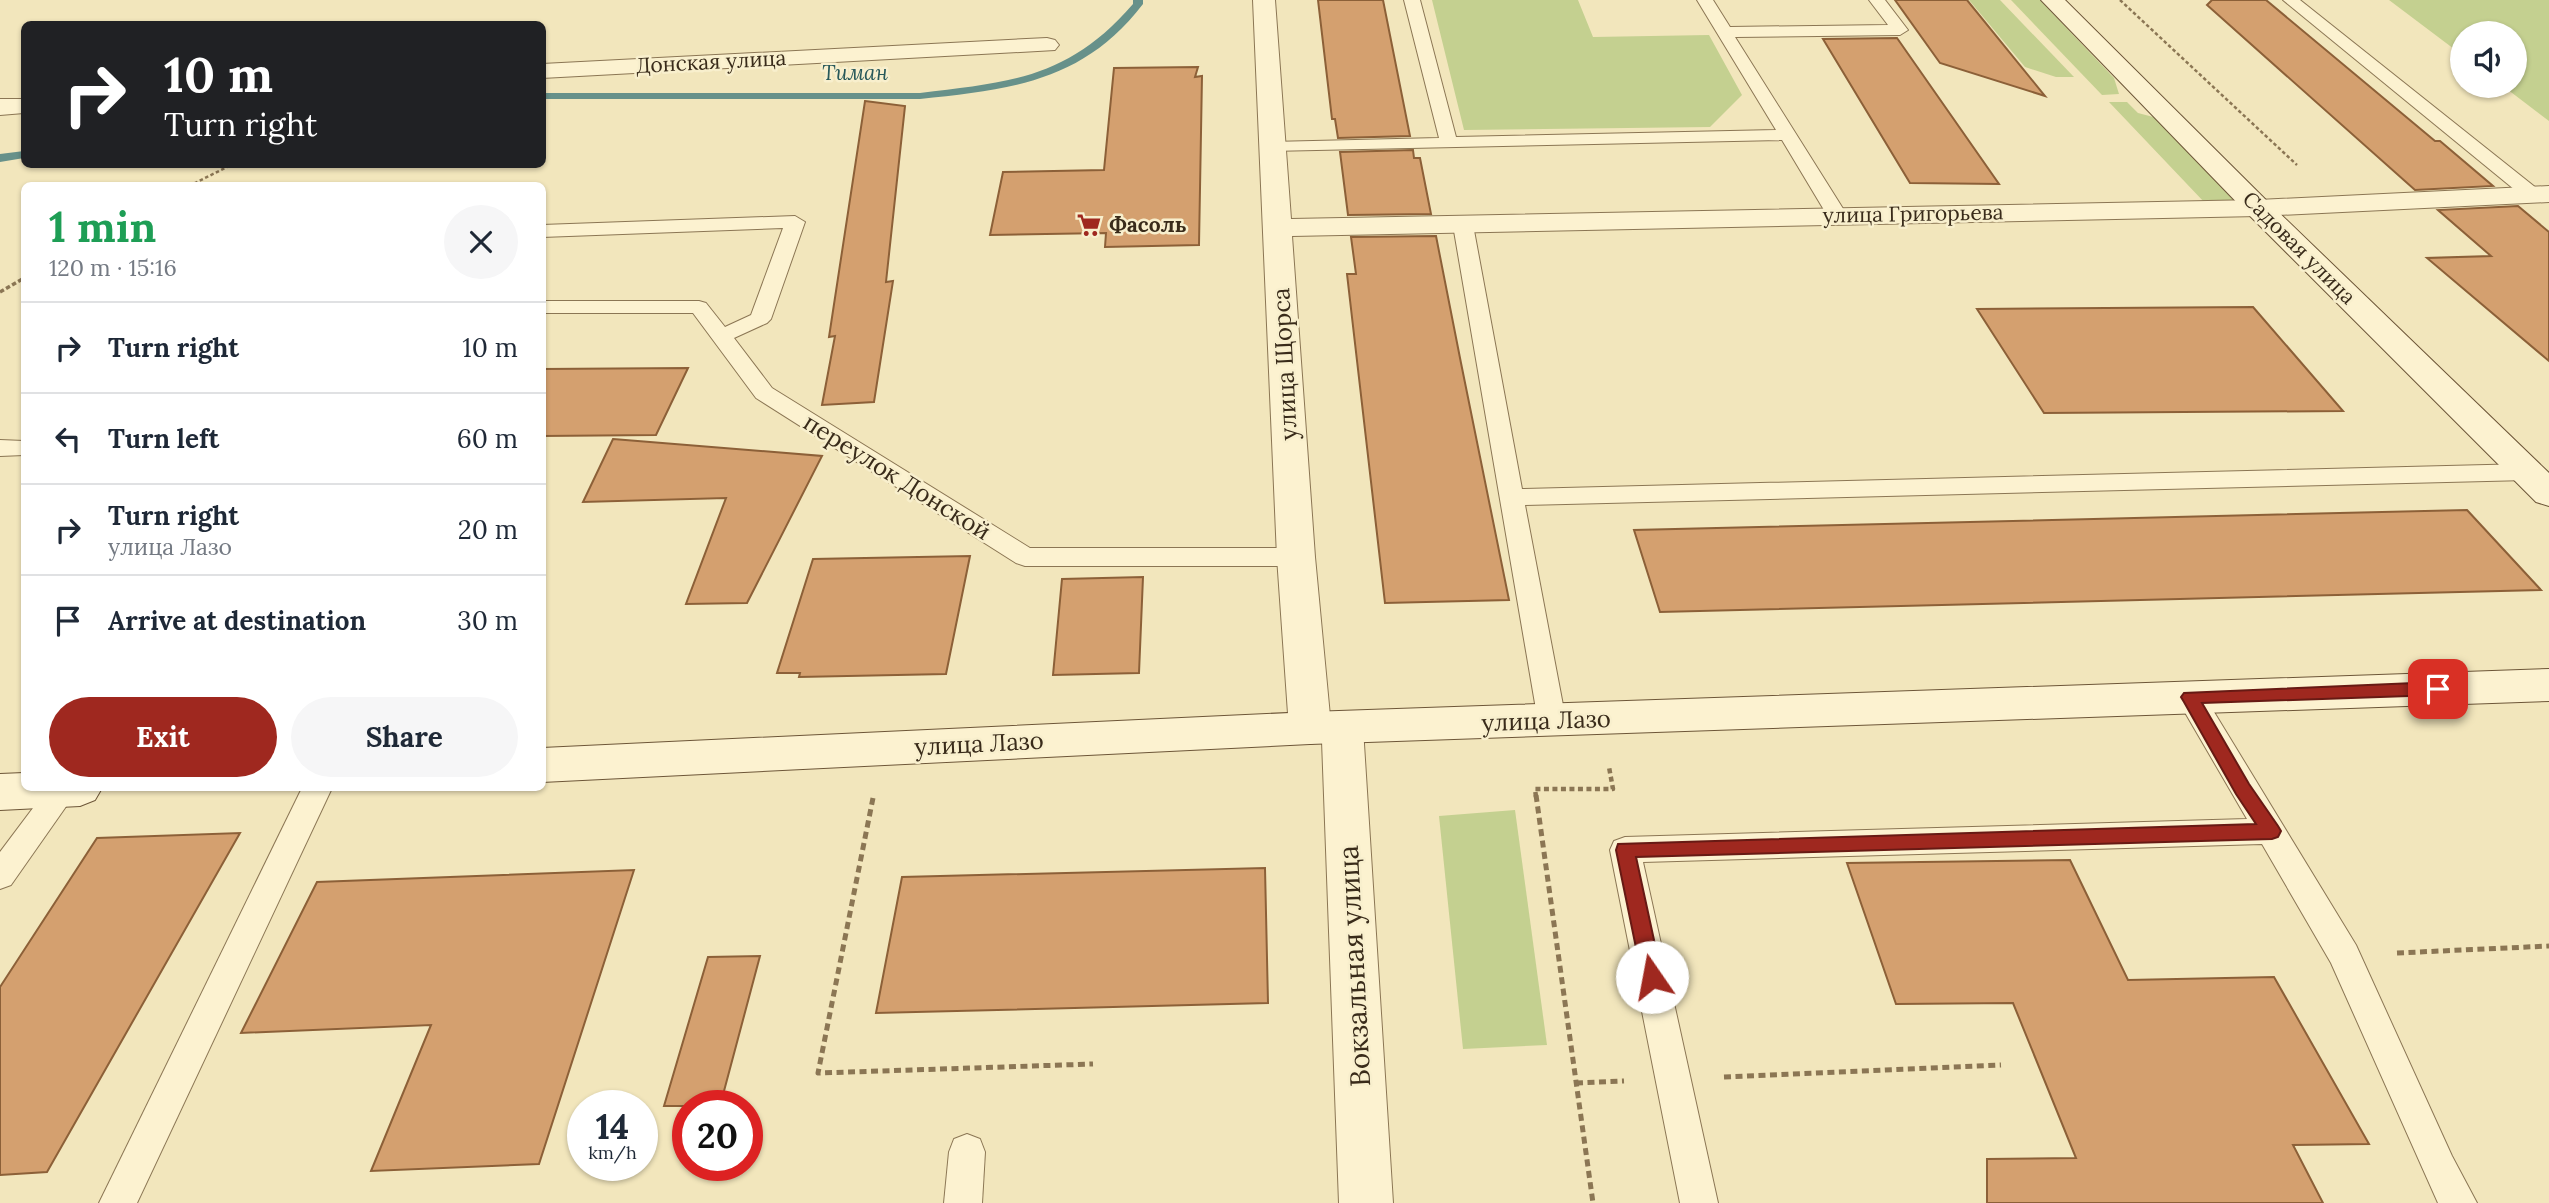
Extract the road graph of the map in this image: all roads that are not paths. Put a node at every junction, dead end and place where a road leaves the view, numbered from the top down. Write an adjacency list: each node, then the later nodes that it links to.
1 (1264, 0): 14 (street, улица Щорса)
2 (1412, 0): 13 (lane)
3 (1705, 0): 7 (lane)
4 (1877, 0): 7 (lane)
5 (2052, 0): 16 (street, Садовая улица)
6 (2291, 0): 15 (lane)
7 (1724, 32): 12 (lane)
8 (1047, 45): 9 (street, Донская улица)
9 (546, 71)
10 (21, 106): 11 (street)
11 (0, 107)
12 (1789, 135): 13 (lane); 17 (lane)
13 (1449, 143): 14 (lane)
14 (1270, 147): 19 (street, улица Щорса)
15 (2541, 195): 16 (street, улица Григорьева)
16 (2258, 208): 17 (street, улица Григорьева); 23 (street, Садовая улица)
17 (1837, 215): 18 (street, улица Григорьева)
18 (1463, 225): 19 (street, улица Григорьева); 24 (lane)
19 (1277, 228): 25 (street, улица Щорса)
20 (546, 231): 22 (lane)
21 (546, 307): 22 (lane, переулок Донской)
22 (721, 336): 25 (lane, переулок Донской)
23 (2538, 483): 24 (lane)
24 (1513, 498): 28 (lane)
25 (1296, 557): 29 (street, улица Щорса)
26 (2549, 685): 27 (street, улица Лазо)
27 (2190, 697): 28 (street, улица Лазо); 33 (lane)
28 (1552, 721): 29 (street, улица Лазо)
29 (1326, 728): 30 (street, улица Лазо); 38 (street, Вокзальная улица)
30 (546, 765)
31 (62, 791): 34 (lane)
32 (316, 791): 36 (lane)
33 (2272, 831): 39 (lane); 40 (lane)
34 (0, 876)
35 (967, 1152): 37 (lane)
36 (118, 1203)
37 (963, 1203)
38 (1366, 1203)
39 (1699, 1203)
40 (2458, 1203)

